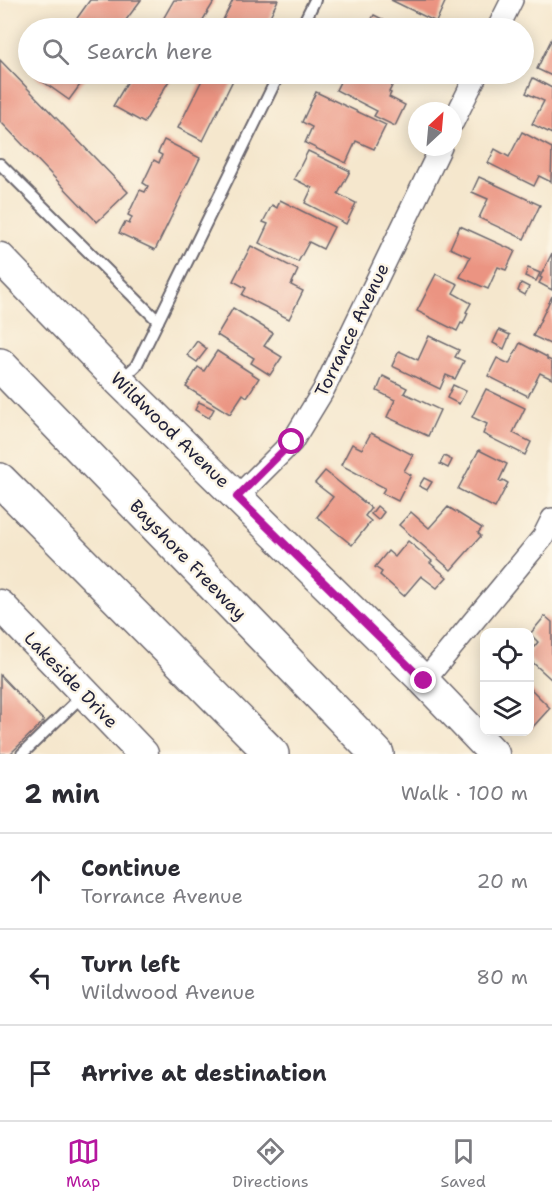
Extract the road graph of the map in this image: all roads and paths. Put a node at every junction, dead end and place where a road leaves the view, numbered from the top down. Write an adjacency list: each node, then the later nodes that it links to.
1 (315, 0): 3 (lane)
2 (512, 0): 4 (street)
3 (306, 18)
4 (503, 18)
5 (274, 84): 11 (lane)
6 (472, 84): 7 (street)
7 (462, 104)
8 (437, 156): 15 (street, Torrance Avenue)
9 (0, 164): 11 (lane)
10 (0, 258): 13 (street, Wildwood Avenue)
11 (158, 321): 13 (lane)
12 (0, 365): 23 (highway, Bayshore Freeway)
13 (120, 382): 15 (street, Wildwood Avenue)
14 (0, 480): 22 (highway)
15 (237, 497): 18 (street, Wildwood Avenue)
16 (552, 519): 18 (street)
17 (0, 605): 19 (street, Lakeside Drive)
18 (424, 681): 24 (street, Wildwood Avenue)
19 (84, 693): 20 (lane); 21 (street, Lakeside Drive)
20 (22, 754)
21 (143, 754)
22 (272, 754)
23 (377, 754)
24 (494, 754)

